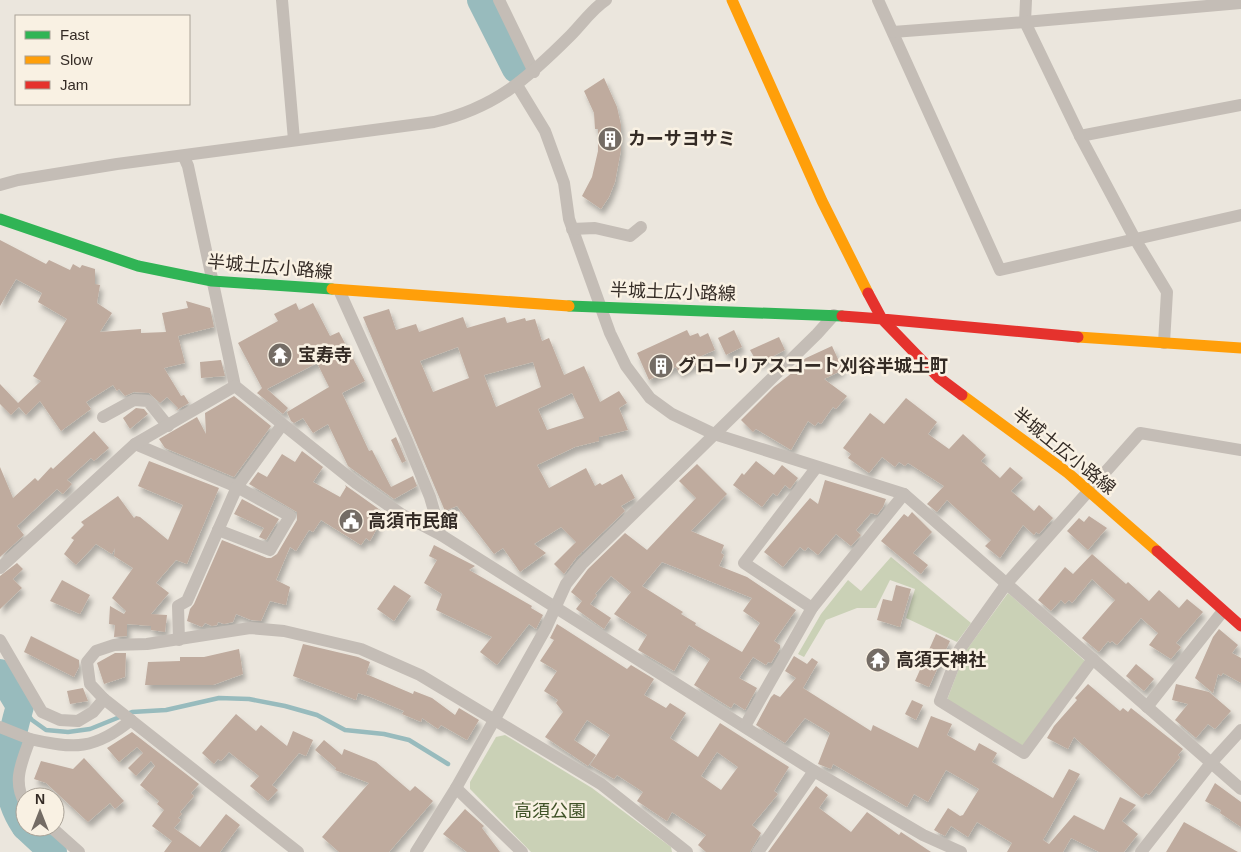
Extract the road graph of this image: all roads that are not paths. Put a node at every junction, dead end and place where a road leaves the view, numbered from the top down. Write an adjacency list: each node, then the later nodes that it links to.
1 (282, 0): 14 (street)
2 (499, 0): 10 (street)
3 (606, 0): 10 (street)
4 (732, 0): 26 (main road)
5 (878, 0): 9 (street)
6 (1026, 0): 8 (street)
7 (1241, 3): 8 (street)
8 (1025, 22): 9 (street); 13 (street)
9 (893, 32): 21 (street)
10 (534, 72): 11 (street)
11 (517, 85): 14 (street); 20 (street)
12 (1241, 106): 13 (street)
13 (1080, 136): 21 (street)
14 (294, 140): 15 (street)
15 (184, 157): 16 (street); 22 (street)
16 (0, 185)
17 (1241, 215): 21 (street)
18 (0, 219): 22 (main road, 半城土広小路線)
19 (642, 227): 20 (street)
20 (572, 229): 24 (street)
21 (1135, 239): 27 (street)
22 (212, 282): 23 (main road, 半城土広小路線); 29 (street)
23 (339, 290): 24 (main road, 半城土広小路線); 41 (street)
24 (600, 308): 25 (main road, 半城土広小路線); 33 (street)
25 (834, 315): 26 (main road, 半城土広小路線); 33 (street)
26 (882, 319): 27 (main road); 38 (main road, 半城土広小路線)
27 (1164, 343): 28 (main road)
28 (1241, 348)
29 (235, 386): 31 (street); 32 (street)
30 (103, 417): 32 (street)
31 (282, 425): 37 (street); 41 (street)
32 (168, 426): 34 (street)
33 (714, 434): 36 (street); 44 (street)
34 (135, 444): 37 (street); 42 (street)
35 (1241, 450): 38 (street)
36 (816, 468): 39 (street); 45 (street)
37 (237, 487): 40 (street); 40 (street)
38 (1089, 492): 43 (street); 46 (main road, 半城土広小路線)
39 (904, 494): 43 (street); 45 (street)
40 (218, 530): 49 (street)
41 (441, 536): 44 (street)
42 (0, 568)
43 (1007, 583): 50 (street); 50 (street)
44 (556, 608): 54 (street); 55 (street)
45 (812, 608): 55 (street)
46 (1223, 611): 47 (main road, 半城土広小路線); 52 (street)
47 (1241, 626)
48 (0, 640): 51 (street)
49 (179, 640): 51 (street); 54 (street)
50 (1093, 659): 52 (street)
51 (104, 699): 53 (street)
52 (1147, 707): 59 (street)
53 (130, 720): 58 (street); 67 (street)
54 (494, 721): 62 (street); 65 (street)
55 (745, 726): 60 (street)
56 (0, 727): 58 (street)
57 (1241, 730): 59 (street)
58 (30, 739): 61 (street)
59 (1211, 763): 63 (street); 72 (street)
60 (814, 772): 70 (street); 71 (street)
61 (18, 787)
62 (456, 788): 68 (street); 69 (street)
63 (1241, 789)
64 (62, 837): 66 (street)
65 (684, 851)
66 (79, 852)
67 (298, 852)
68 (416, 852)
69 (522, 852)
70 (758, 852)
71 (961, 852)
72 (1141, 852)

